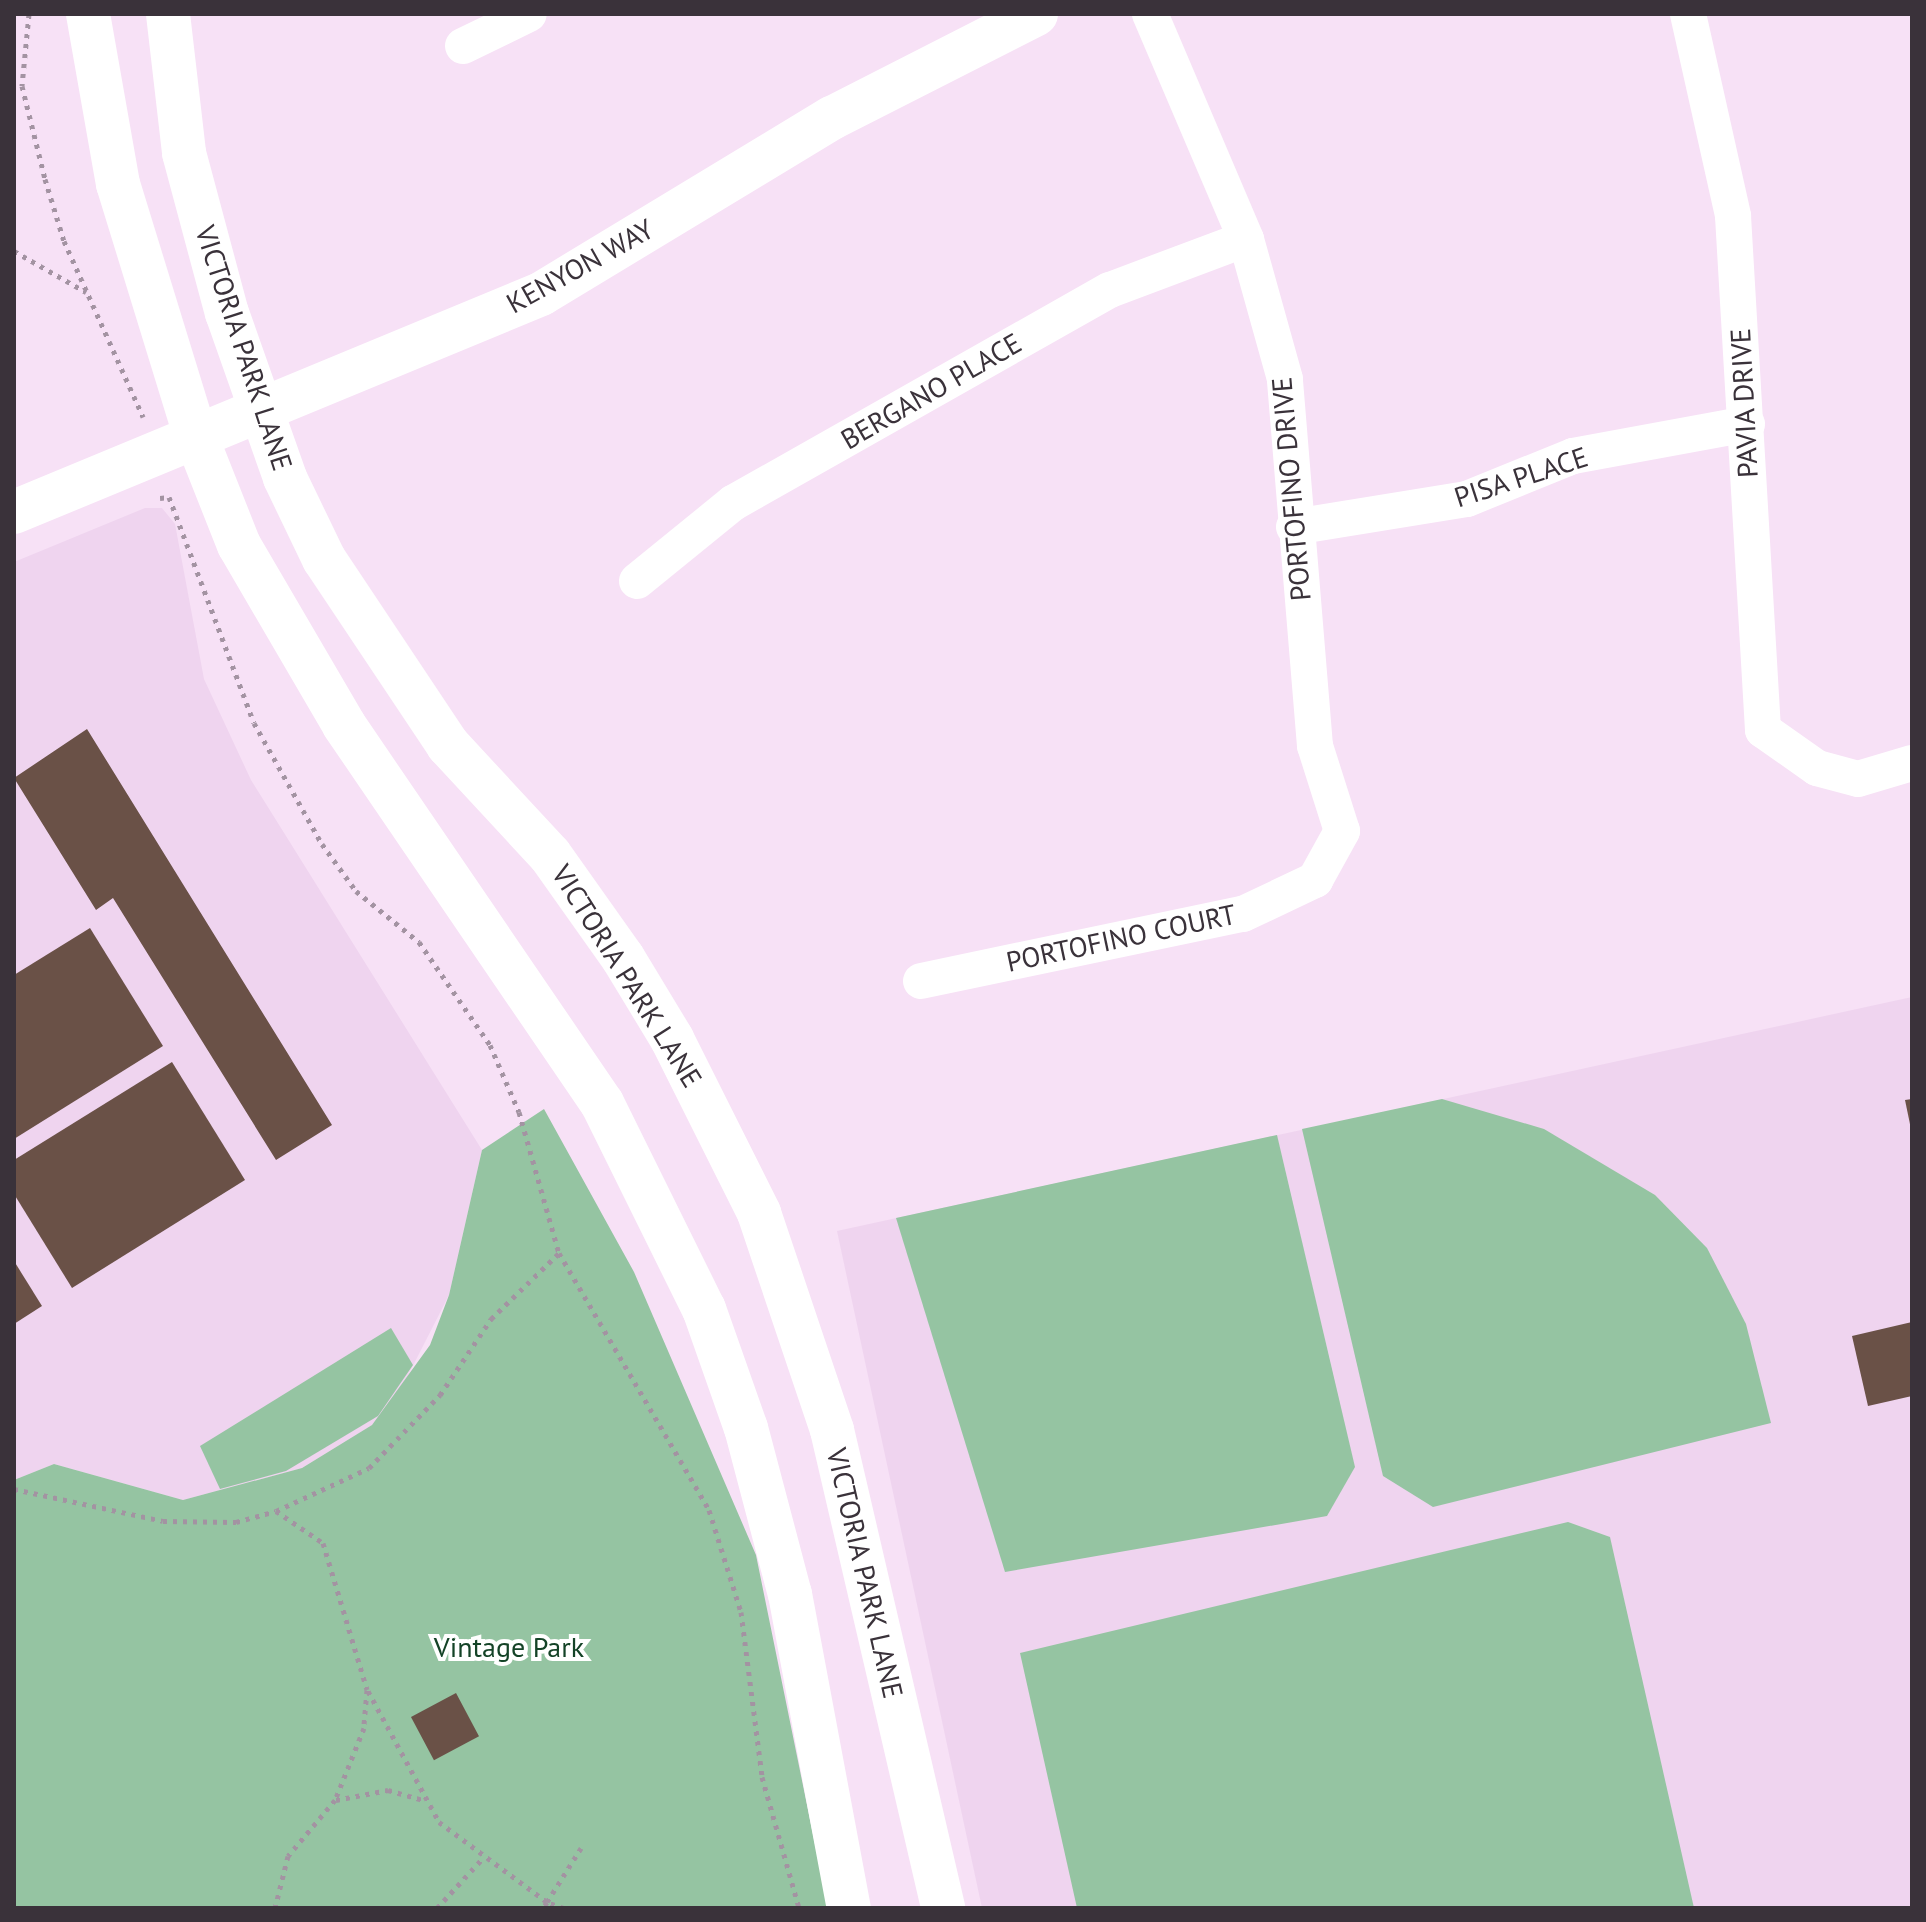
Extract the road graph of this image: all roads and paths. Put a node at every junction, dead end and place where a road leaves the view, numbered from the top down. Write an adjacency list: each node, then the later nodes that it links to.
1 (29, 14): 9 (path)
2 (88, 14): 16 (street)
3 (168, 14): 14 (street, VICTORIA PARK LANE)
4 (529, 14): 8 (street)
5 (1036, 14): 14 (street, KENYON WAY)
6 (1150, 14): 11 (street, PORTOFINO DRIVE)
7 (1688, 14): 15 (street, PAVIA DRIVE)
8 (463, 46)
9 (22, 86): 10 (path); 13 (path)
10 (14, 95)
11 (1246, 239): 21 (street, PORTOFINO DRIVE); 22 (street, BERGANO PLACE)
12 (14, 251): 13 (path)
13 (87, 293): 17 (path)
14 (258, 408): 16 (street, KENYON WAY); 40 (street, VICTORIA PARK LANE)
15 (1747, 424): 21 (street, PISA PLACE); 23 (street, PAVIA DRIVE)
16 (195, 434): 17 (street, KENYON WAY); 39 (street)
17 (154, 452): 18 (path); 20 (street, KENYON WAY)
18 (169, 497): 19 (path); 26 (path)
19 (146, 500)
20 (14, 512)
21 (1294, 527): 24 (street, PORTOFINO DRIVE)
22 (637, 581)
23 (1912, 763)
24 (1315, 880): 25 (street, PORTOFINO COURT)
25 (921, 981)
26 (559, 1253): 28 (path); 38 (path)
27 (14, 1489): 28 (path)
28 (276, 1511): 29 (path)
29 (367, 1690): 30 (path); 31 (path)
30 (335, 1800): 31 (path); 35 (path)
31 (424, 1801): 33 (path)
32 (581, 1848): 34 (path)
33 (483, 1858): 34 (path); 36 (path)
34 (545, 1905): 37 (path)
35 (275, 1908)
36 (437, 1908)
37 (564, 1908)
38 (799, 1908)
39 (849, 1908)
40 (943, 1908)

